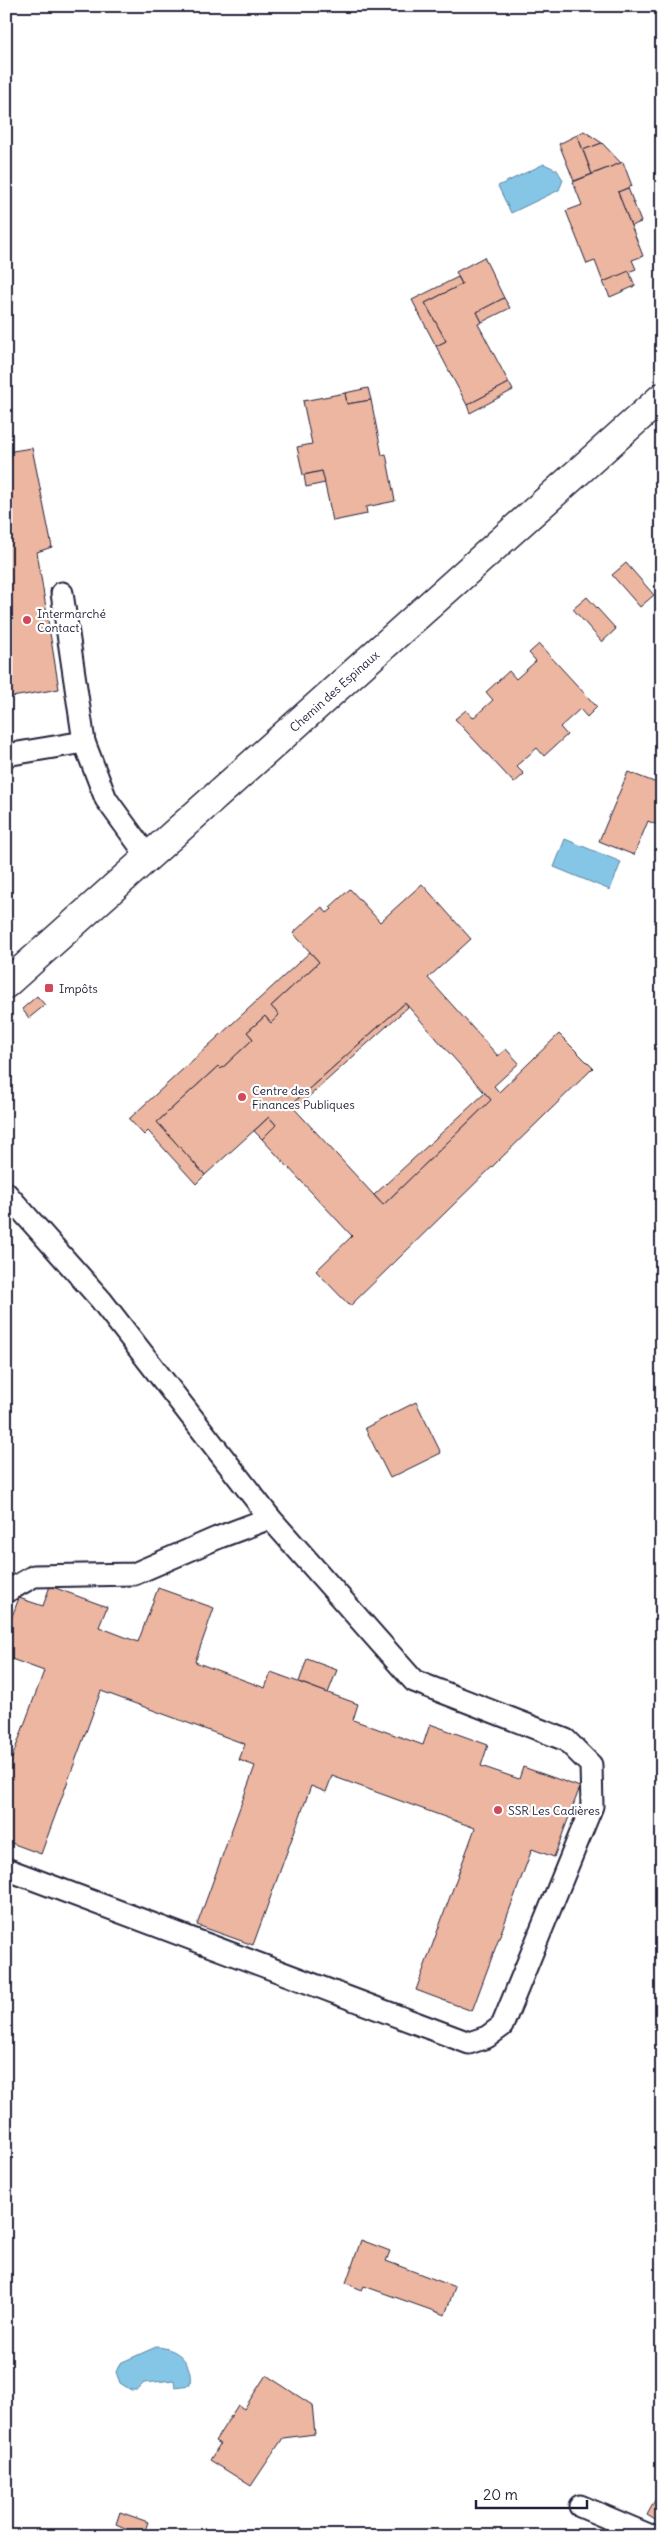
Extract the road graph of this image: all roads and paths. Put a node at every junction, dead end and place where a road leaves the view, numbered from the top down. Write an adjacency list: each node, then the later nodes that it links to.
1 (662, 397): 5 (street, Chemin des Espinaux)
2 (62, 593): 3 (lane)
3 (84, 742): 4 (lane); 5 (lane)
4 (6, 755)
5 (148, 857): 6 (street, Chemin des Espinaux)
6 (6, 984)
7 (6, 1192): 8 (lane)
8 (270, 1518): 9 (lane); 10 (lane)
9 (6, 1592)
10 (6, 1868)
11 (580, 2506): 12 (lane)
12 (651, 2536)

